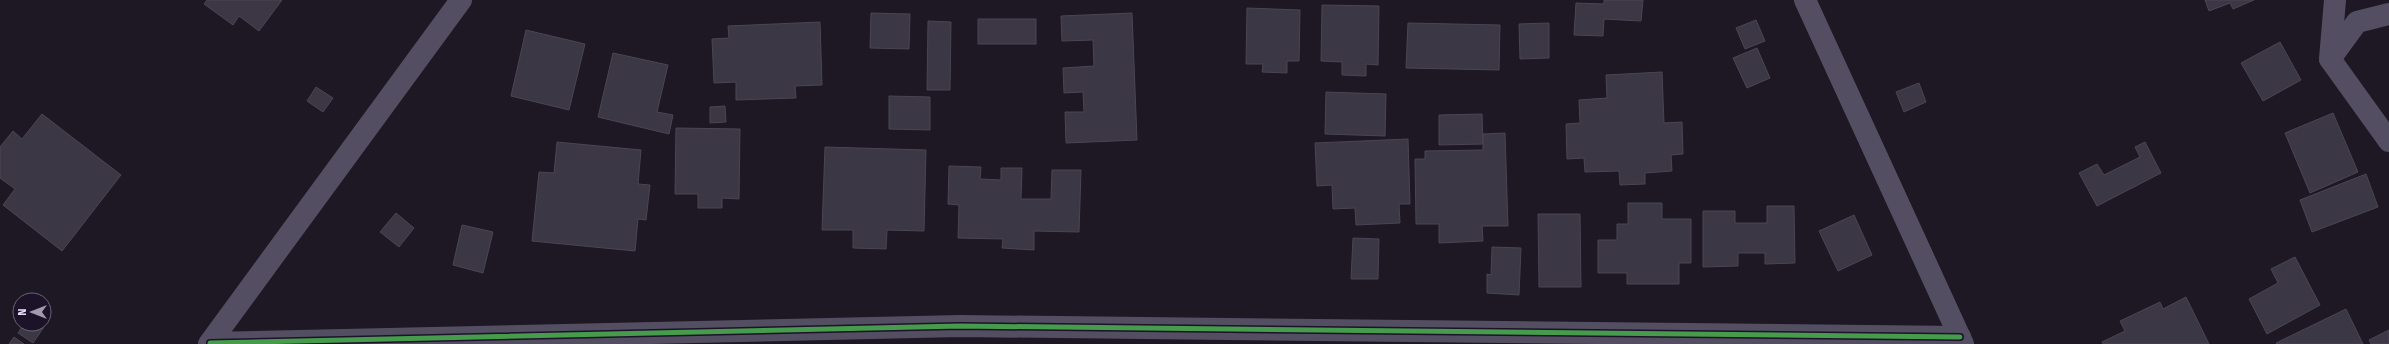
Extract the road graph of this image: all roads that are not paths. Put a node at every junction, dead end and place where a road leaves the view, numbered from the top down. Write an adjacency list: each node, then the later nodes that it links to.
1 (461, 0): 9 (street)
2 (1805, 0): 8 (street)
3 (2335, 0): 5 (street)
4 (2389, 14): 5 (street)
5 (2330, 59): 6 (street)
6 (2389, 141)
7 (959, 335): 8 (street); 9 (street)
8 (1961, 340)
9 (210, 343)

